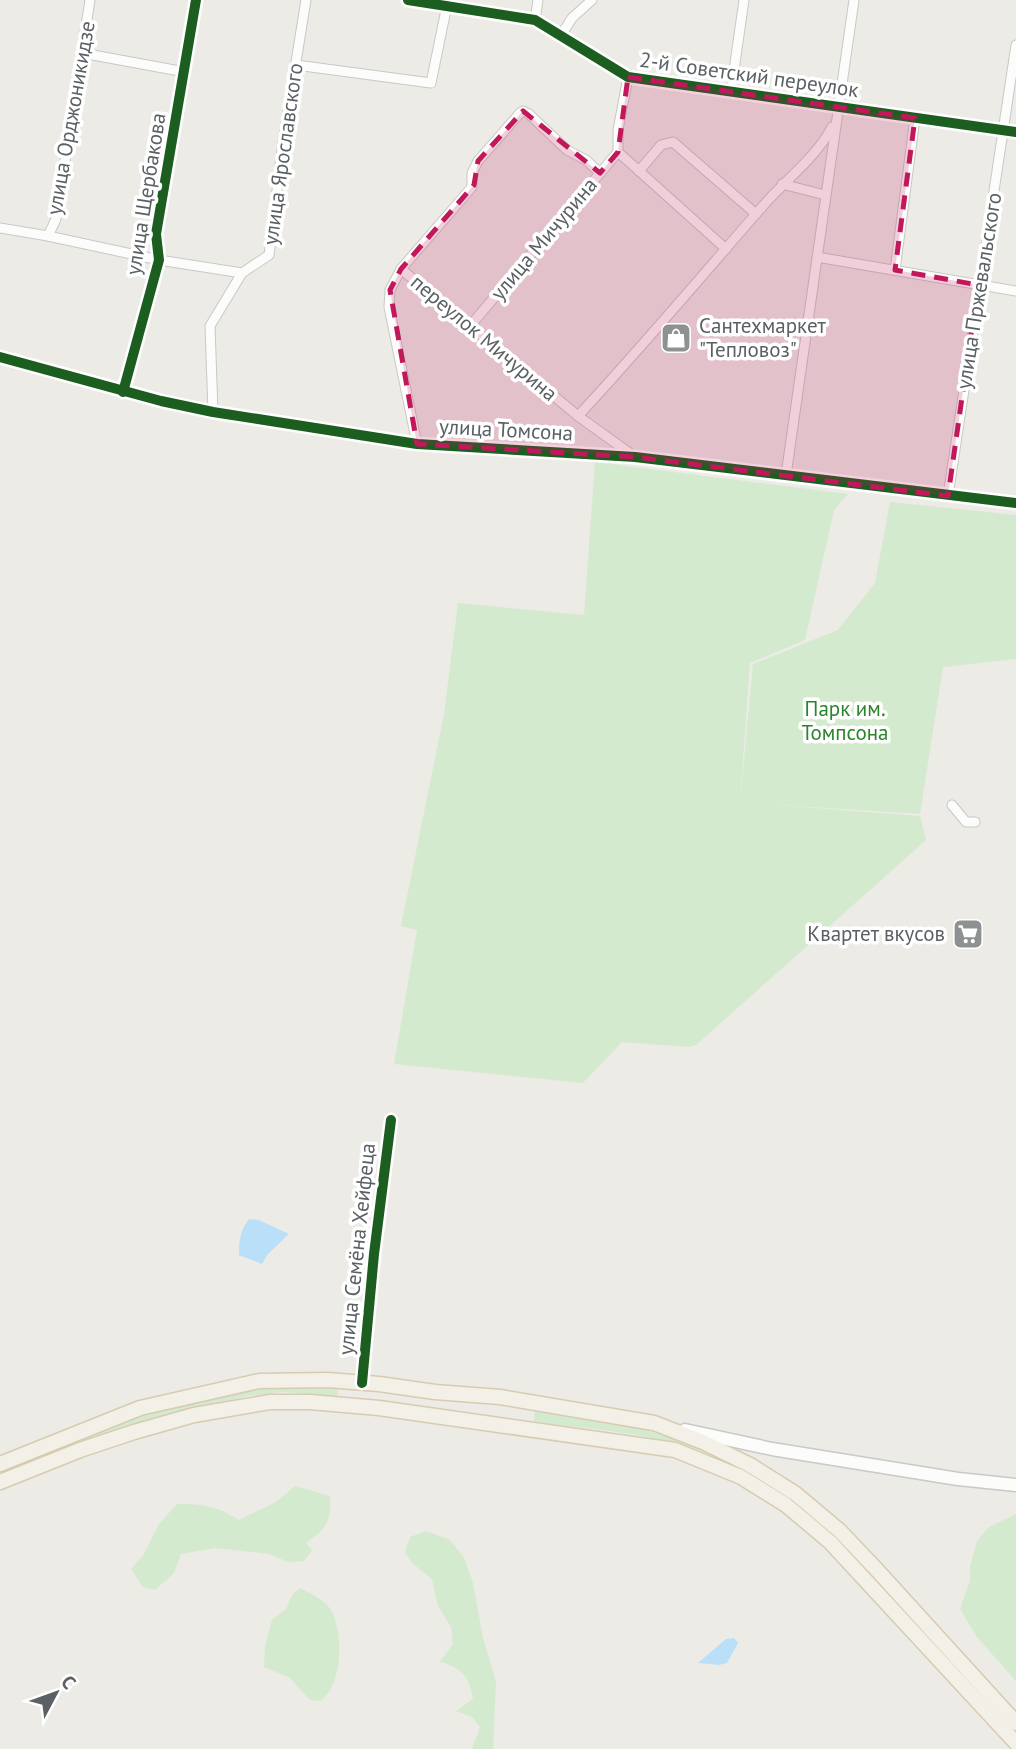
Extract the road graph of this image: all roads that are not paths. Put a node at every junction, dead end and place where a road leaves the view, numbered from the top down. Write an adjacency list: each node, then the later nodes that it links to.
1 (90, 0): 13 (street, улица Орджоникидзе)
2 (196, 0): 15 (street, улица Щербакова)
3 (306, 0): 14 (street, улица Ярославского)
4 (408, 0): 9 (street, 2-й Советский переулок)
5 (538, 0): 10 (street)
6 (592, 0): 11 (street)
7 (744, 0): 17 (street)
8 (853, 0): 18 (street)
9 (447, 4): 10 (street, 2-й Советский переулок); 14 (street)
10 (535, 20): 11 (street, 2-й Советский переулок)
11 (560, 37): 16 (street, 2-й Советский переулок)
12 (1016, 45): 21 (street, улица Пржевальского)
13 (82, 53): 15 (street); 30 (street, улица Орджоникидзе)
14 (296, 65): 36 (street, улица Ярославского)
15 (185, 72): 33 (street, улица Щербакова)
16 (628, 77): 17 (street, 2-й Советский переулок); 23 (street)
17 (731, 91): 18 (street, 2-й Советский переулок)
18 (838, 108): 19 (street, 2-й Советский переулок); 20 (street)
19 (915, 118): 21 (street, 2-й Советский переулок); 35 (street)
20 (836, 120): 26 (street); 27 (street)
21 (1005, 130): 22 (street, 2-й Советский переулок); 37 (street, улица Пржевальского)
22 (1016, 132)
23 (618, 152): 24 (street); 25 (street, улица Мичурина)
24 (639, 171): 28 (street); 31 (street)
25 (600, 173): 34 (street); 39 (street, улица Мичурина)
26 (782, 184): 27 (street); 28 (street)
27 (825, 195): 32 (street)
28 (756, 214): 31 (street)
29 (0, 228): 30 (street)
30 (48, 236): 33 (street)
31 (726, 249): 43 (street)
32 (817, 257): 35 (street); 46 (street)
33 (159, 261): 36 (street); 41 (street, улица Щербакова)
34 (401, 269): 39 (street, переулок Мичурина); 44 (street)
35 (895, 270): 37 (street)
36 (242, 273): 42 (street, улица Ярославского)
37 (978, 285): 38 (street); 47 (street, улица Пржевальского)
38 (1016, 291)
39 (470, 326): 43 (street, переулок Мичурина)
40 (0, 357): 41 (street, улица Томсона)
41 (122, 392): 42 (street, улица Томсона)
42 (213, 412): 44 (street, улица Томсона)
43 (578, 416): 45 (street, переулок Мичурина)
44 (418, 444): 45 (street, улица Томсона)
45 (635, 457): 46 (street, улица Томсона)
46 (786, 475): 47 (street, улица Томсона)
47 (948, 496): 48 (street, улица Томсона)
48 (1016, 503)
49 (952, 805): 50 (street)
50 (975, 822)
51 (391, 1120): 52 (street, улица Семёна Хейфеца)
52 (362, 1382): 53 (main road); 58 (main road)
53 (379, 1384): 54 (main road); 55 (main road)
54 (500, 1397): 56 (main road); 57 (main road)
55 (379, 1408): 57 (main road); 59 (main road)
56 (654, 1423): 60 (main road); 61 (main road)
57 (496, 1425): 62 (main road)
58 (0, 1464)
59 (0, 1482)
60 (1016, 1485)
61 (1016, 1723)
62 (1016, 1743)

